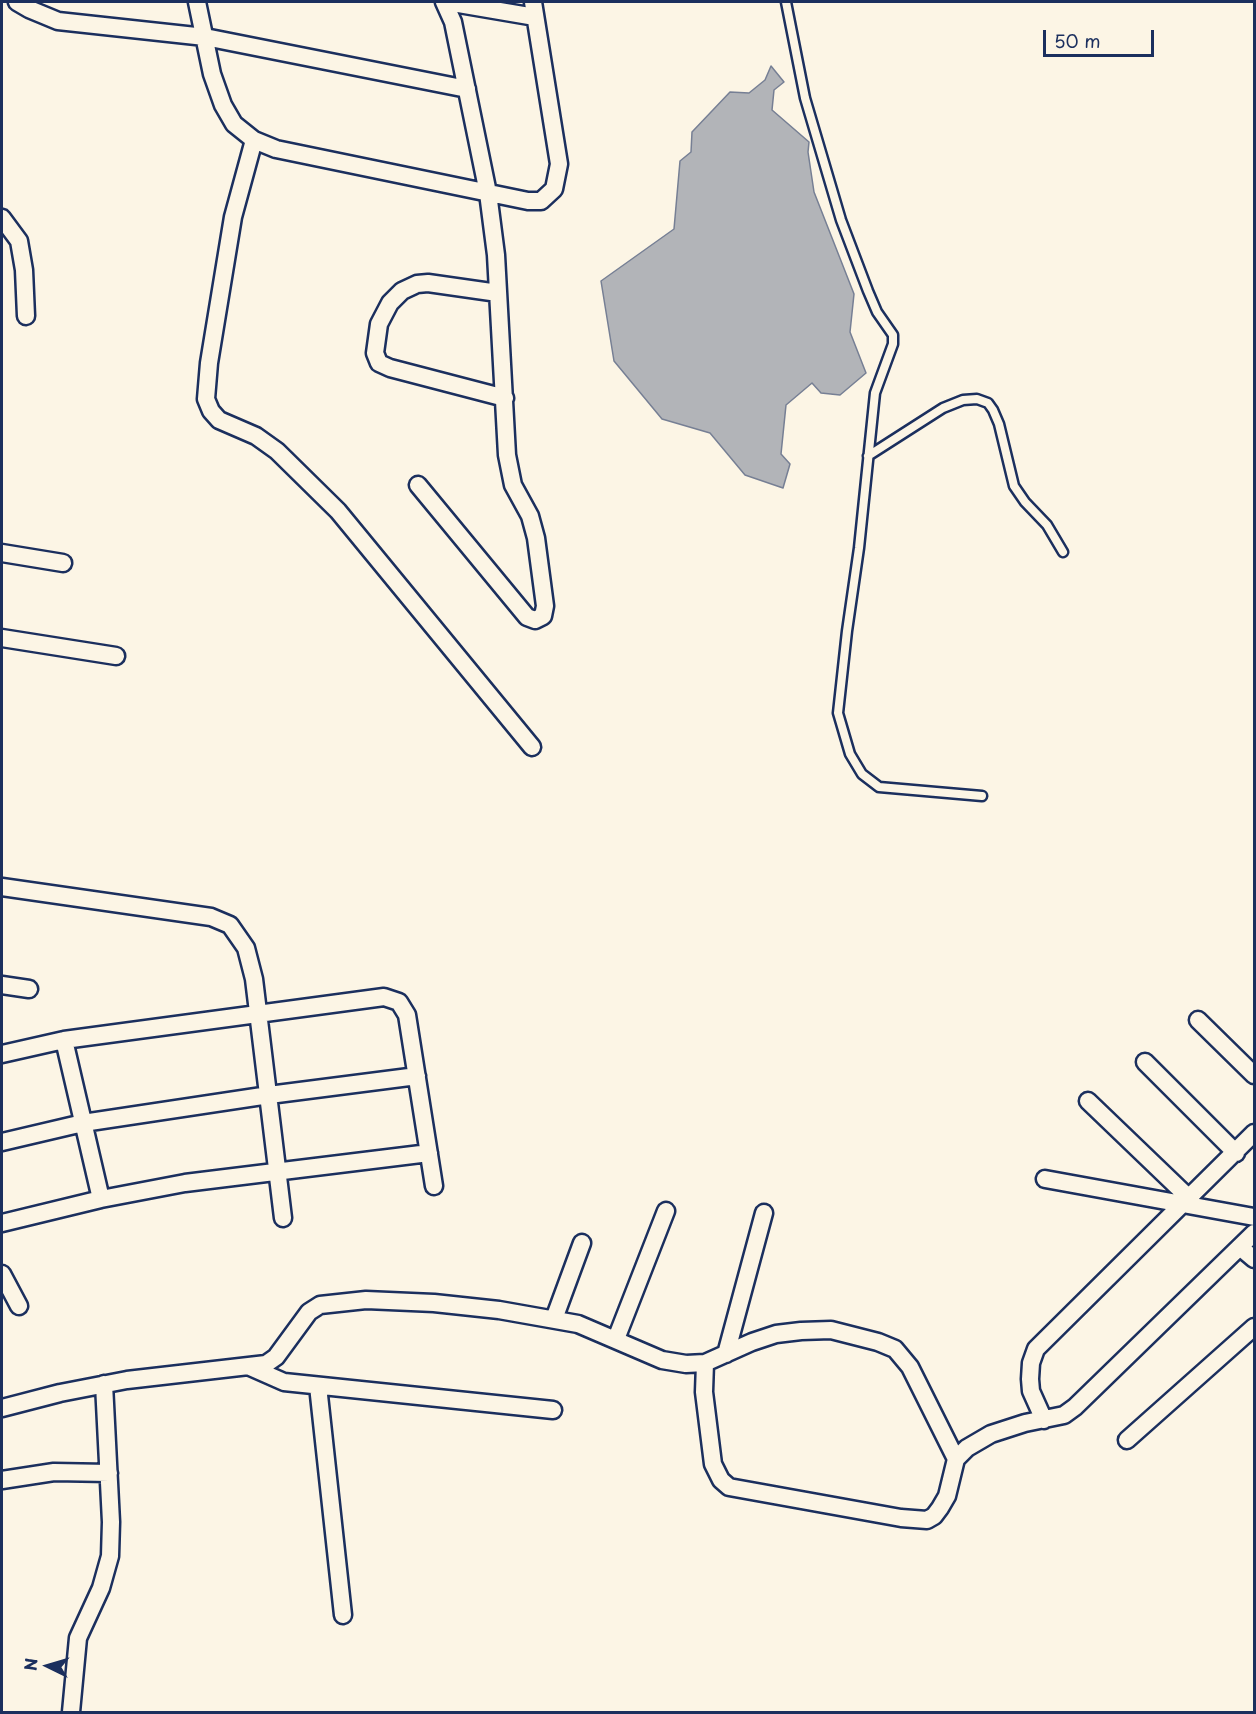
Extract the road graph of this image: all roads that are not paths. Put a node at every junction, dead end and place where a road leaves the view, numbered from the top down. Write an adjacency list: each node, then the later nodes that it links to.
1 (17, 2): 6 (street)
2 (197, 2): 6 (street)
3 (446, 2): 5 (street); 7 (street)
4 (786, 2): 14 (lane)
5 (534, 9): 9 (street)
6 (205, 37): 7 (street); 8 (street)
7 (466, 88): 9 (street)
8 (254, 140): 9 (street); 21 (street)
9 (489, 194): 11 (street)
10 (2, 218): 12 (street)
11 (498, 294): 13 (street); 13 (street)
12 (26, 316)
13 (505, 398): 15 (street)
14 (868, 456): 16 (lane); 22 (lane)
15 (418, 485)
16 (1063, 552)
17 (2, 553): 18 (street)
18 (63, 563)
19 (2, 638): 20 (street)
20 (116, 656)
21 (532, 747)
22 (982, 796)
23 (2, 886): 26 (street)
24 (2, 985): 25 (street)
25 (29, 989)
26 (259, 1014): 28 (street); 32 (street); 33 (street)
27 (1198, 1020): 31 (street)
28 (64, 1040): 29 (street); 35 (street)
29 (2, 1054)
30 (1145, 1062): 39 (street)
31 (1254, 1075)
32 (417, 1076): 33 (street); 38 (street)
33 (269, 1095): 35 (street); 40 (street)
34 (1088, 1101): 44 (street)
35 (83, 1124): 37 (street); 43 (street)
36 (1254, 1133): 39 (street)
37 (2, 1142)
38 (429, 1153): 40 (street); 42 (street)
39 (1236, 1153): 44 (street)
40 (277, 1172): 43 (street); 48 (street)
41 (1045, 1179): 44 (street)
42 (434, 1186)
43 (101, 1199): 49 (street)
44 (1186, 1201): 47 (street); 65 (street)
45 (666, 1211): 57 (street)
46 (764, 1213): 58 (street)
47 (1254, 1217)
48 (283, 1218)
49 (2, 1223)
50 (1254, 1233): 52 (street)
51 (582, 1242): 55 (street)
52 (1248, 1253): 65 (street)
53 (2, 1274): 54 (street)
54 (19, 1306)
55 (554, 1319): 57 (street); 60 (street)
56 (1254, 1327): 66 (street)
57 (616, 1339): 59 (street)
58 (726, 1354): 59 (street); 67 (street)
59 (705, 1363): 67 (street)
60 (250, 1367): 61 (street); 62 (street)
61 (104, 1384): 63 (street); 68 (street)
62 (318, 1386): 64 (street); 70 (street)
63 (2, 1408)
64 (553, 1410)
65 (1044, 1420): 67 (street)
66 (1127, 1440)
67 (956, 1459)
68 (109, 1473): 69 (street); 71 (street)
69 (2, 1480)
70 (343, 1615)
71 (71, 1713)

